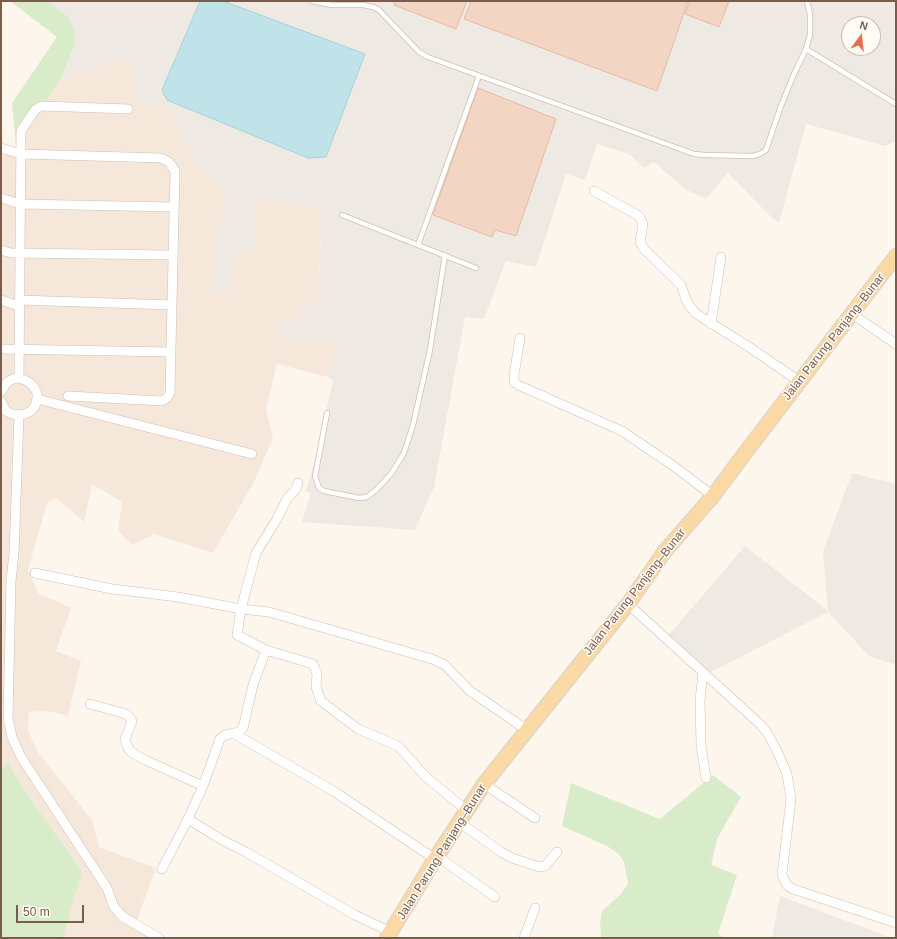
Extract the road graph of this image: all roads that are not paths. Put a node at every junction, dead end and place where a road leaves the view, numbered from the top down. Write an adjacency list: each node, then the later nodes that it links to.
1 (312, 1): 4 (lane)
2 (807, 1): 3 (lane)
3 (806, 49): 4 (lane); 5 (lane)
4 (479, 76): 14 (lane)
5 (896, 104)
6 (128, 109): 8 (street)
7 (1, 148): 8 (street)
8 (21, 154): 11 (street); 12 (street)
9 (594, 191): 26 (street)
10 (1, 198): 11 (street)
11 (20, 204): 12 (street); 16 (street)
12 (174, 207): 17 (street)
13 (342, 215): 14 (lane)
14 (418, 245): 18 (lane)
15 (1, 250): 16 (street)
16 (20, 253): 17 (street); 23 (street)
17 (173, 255): 24 (street)
18 (445, 255): 21 (lane); 38 (lane)
19 (896, 256): 25 (main road, Jalan Parung Panjang–Bunar)
20 (721, 257): 26 (street)
21 (476, 268)
22 (1, 300): 23 (street)
23 (19, 303): 24 (street); 30 (street)
24 (172, 305): 31 (street)
25 (852, 314): 28 (street); 33 (main road, Jalan Parung Panjang–Bunar)
26 (711, 324): 33 (street)
27 (520, 338): 42 (street)
28 (896, 344)
29 (1, 349): 30 (street)
30 (19, 349): 31 (street); 32 (street)
31 (170, 352): 35 (street)
32 (19, 378): 34 (street); 36 (street)
33 (799, 381): 42 (main road, Jalan Parung Panjang–Bunar)
34 (1, 392)
35 (68, 396)
36 (37, 399): 39 (street); 40 (street)
37 (1, 402): 39 (street)
38 (327, 413)
39 (19, 415): 64 (street)
40 (252, 454)
41 (298, 483): 45 (street)
42 (713, 496): 44 (main road, Jalan Parung Panjang–Bunar)
43 (35, 573): 45 (street)
44 (628, 604): 47 (street); 49 (main road, Jalan Parung Panjang–Bunar)
45 (241, 609): 46 (street); 49 (street)
46 (266, 650): 50 (street); 54 (street)
47 (703, 673): 51 (street); 62 (street)
48 (90, 704): 53 (street)
49 (527, 730): 52 (main road, Jalan Parung Panjang–Bunar)
50 (234, 733): 53 (street); 58 (street)
51 (706, 778)
52 (484, 784): 54 (main road, Jalan Parung Panjang–Bunar); 55 (street)
53 (203, 786): 56 (street)
54 (462, 816): 57 (street); 58 (main road, Jalan Parung Panjang–Bunar)
55 (535, 818)
56 (188, 819): 59 (street); 63 (street)
57 (557, 852)
58 (436, 857): 60 (street); 63 (main road, Jalan Parung Panjang–Bunar)
59 (162, 869)
60 (495, 897)
61 (535, 908): 65 (street)
62 (896, 923)
63 (389, 935)
64 (159, 938)
65 (524, 938)

